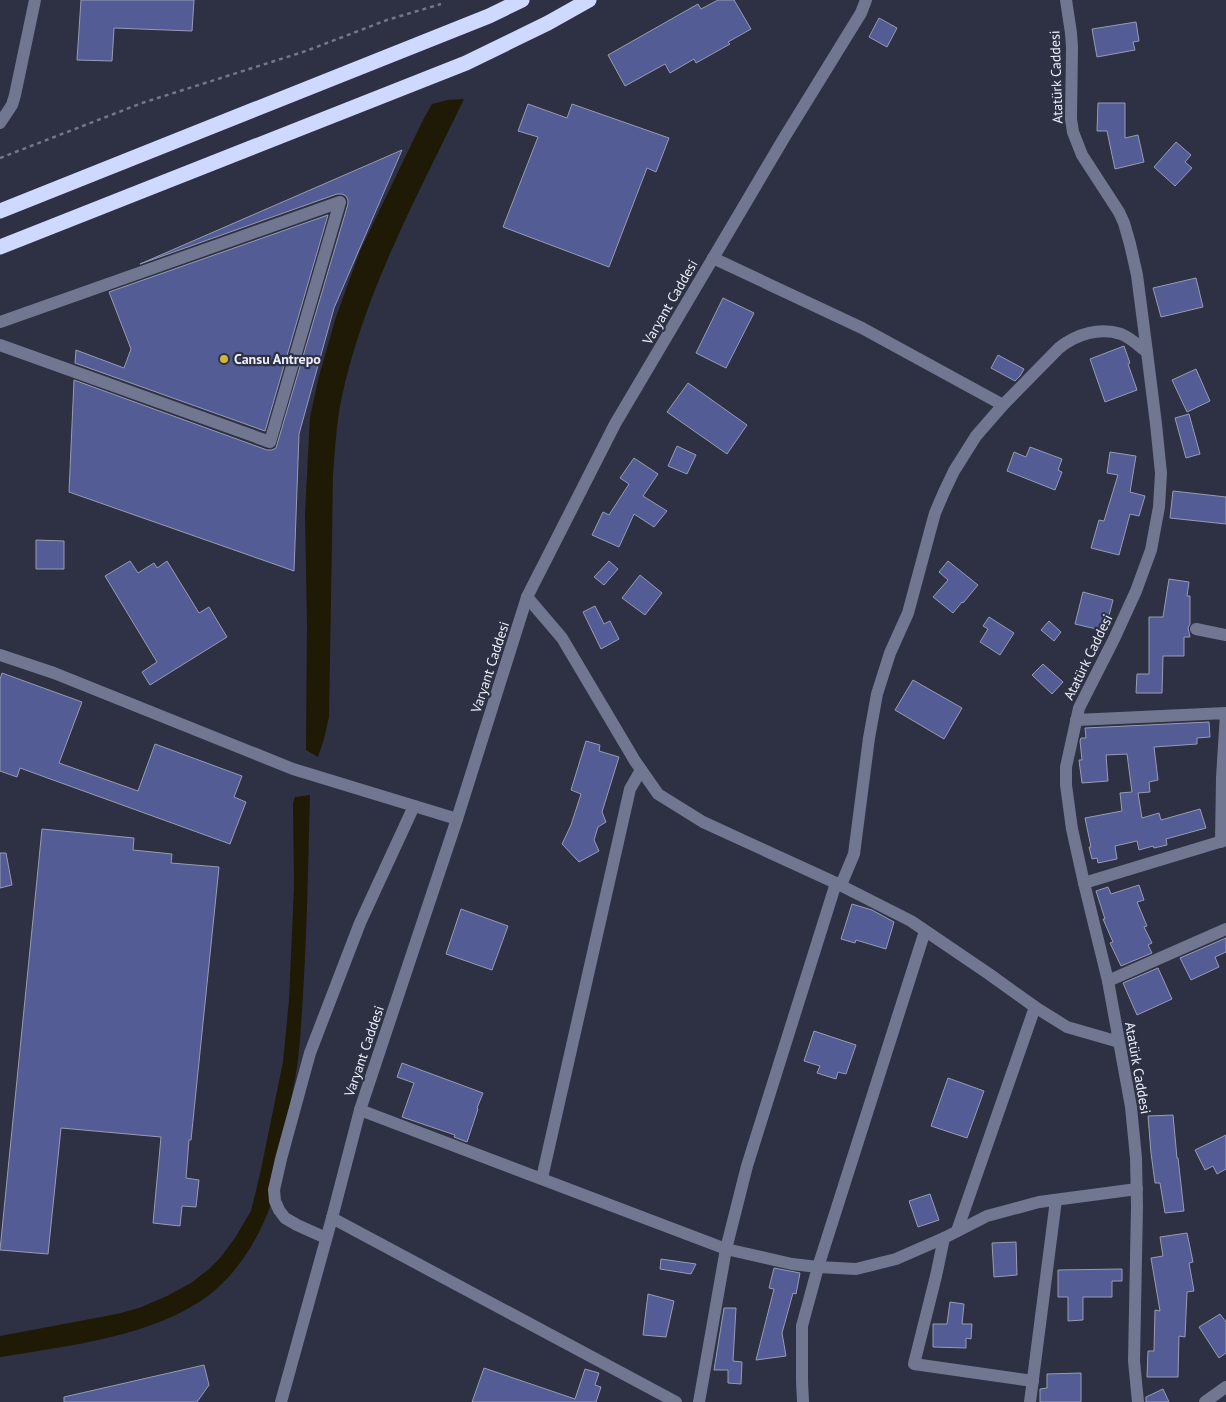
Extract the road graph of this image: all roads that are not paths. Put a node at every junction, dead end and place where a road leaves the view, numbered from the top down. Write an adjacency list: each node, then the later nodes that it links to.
1 (35, 0): 6 (street)
2 (522, 0): 7 (highway)
3 (588, 0): 8 (highway)
4 (866, 0): 9 (street, Varyant Caddesi)
5 (1066, 0): 12 (street, Atatürk Caddesi)
6 (0, 123)
7 (0, 211)
8 (0, 247)
9 (713, 258): 13 (street); 14 (street, Varyant Caddesi)
10 (0, 322): 11 (street)
11 (0, 345)
12 (1147, 352): 13 (street); 19 (street, Atatürk Caddesi)
13 (1003, 405): 25 (street)
14 (527, 597): 20 (street); 22 (street, Varyant Caddesi)
15 (1196, 629): 16 (street)
16 (1226, 635)
17 (0, 655): 21 (street)
18 (1226, 712): 19 (street); 23 (street)
19 (1076, 720): 24 (street, Atatürk Caddesi)
20 (642, 770): 25 (street); 32 (street)
21 (414, 806): 22 (street); 37 (street)
22 (457, 819): 31 (street, Varyant Caddesi)
23 (1223, 841): 24 (street)
24 (1084, 883): 28 (street, Atatürk Caddesi)
25 (838, 884): 27 (street); 39 (street)
26 (1226, 929): 28 (street)
27 (925, 931): 29 (street); 40 (street)
28 (1108, 981): 30 (street, Atatürk Caddesi)
29 (1035, 1007): 30 (street); 36 (street)
30 (1119, 1042): 33 (street, Atatürk Caddesi)
31 (360, 1110): 32 (street); 35 (street, Varyant Caddesi)
32 (542, 1178): 39 (street)
33 (1137, 1189): 34 (street); 48 (street, Atatürk Caddesi)
34 (1056, 1200): 36 (street); 41 (street)
35 (332, 1218): 37 (street, Varyant Caddesi); 44 (street)
36 (957, 1231): 38 (street)
37 (326, 1238): 43 (street, Varyant Caddesi)
38 (944, 1238): 40 (street); 41 (street)
39 (726, 1249): 40 (street); 45 (street)
40 (818, 1267): 46 (street)
41 (1033, 1381): 47 (street)
42 (1226, 1386): 49 (street)
43 (281, 1402)
44 (676, 1402)
45 (698, 1402)
46 (803, 1402)
47 (1030, 1402)
48 (1138, 1402)
49 (1205, 1402)

